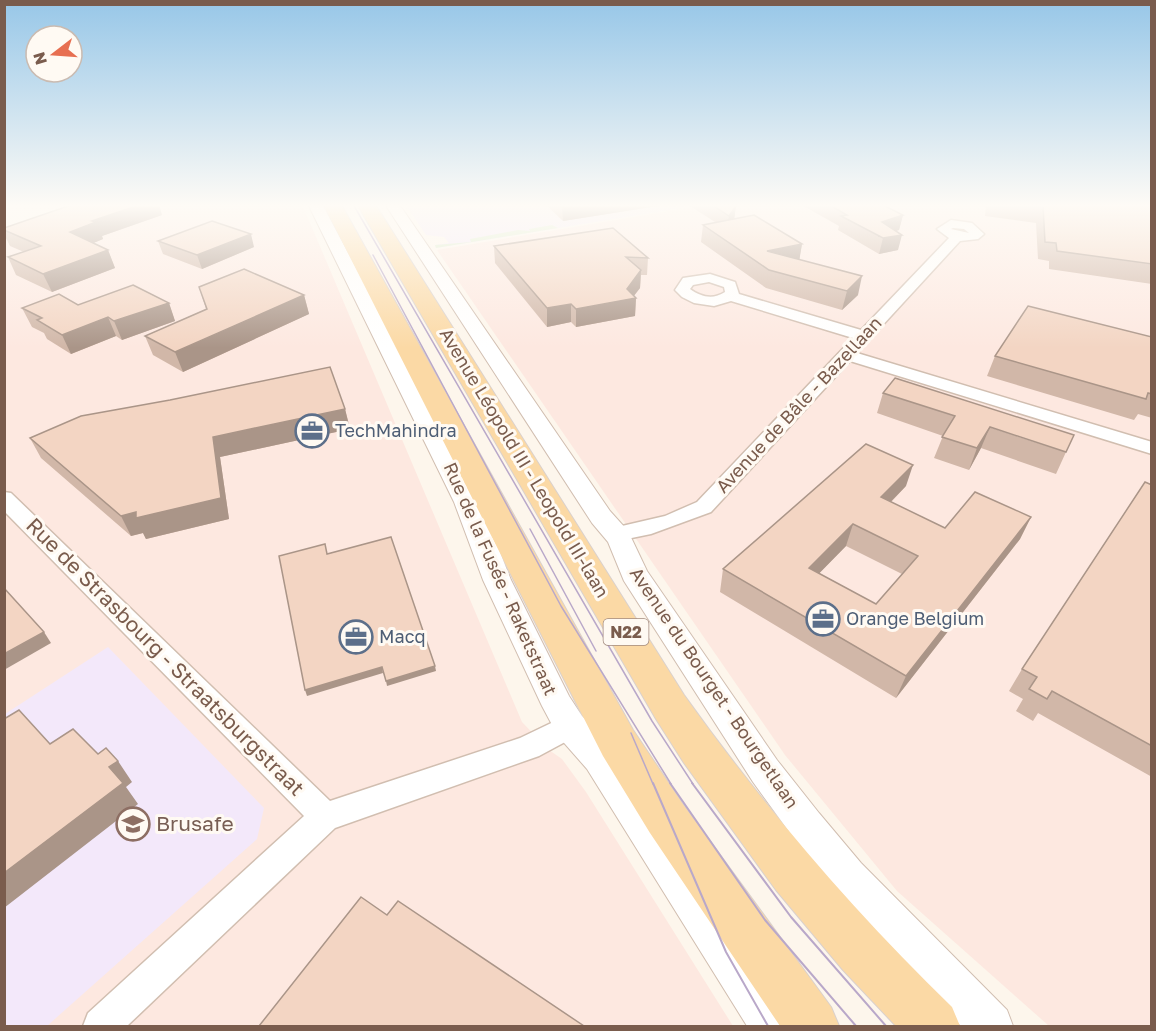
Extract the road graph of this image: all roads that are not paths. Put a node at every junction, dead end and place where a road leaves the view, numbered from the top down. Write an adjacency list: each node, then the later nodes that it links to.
1 (340, 252): 12 (street, Rue de la Fusée - Raketstraat)
2 (357, 252): 14 (main road)
3 (395, 252): 18 (main road, Avenue Léopold III - Leopold III-laan / N22)
4 (424, 252): 11 (street, Avenue du Bourget - Bourgetlaan)
5 (943, 252): 7 (street, Avenue de Bâle - Bazellaan)
6 (730, 296): 7 (street)
7 (863, 336): 8 (street, Avenue de Bâle - Bazellaan)
8 (846, 355): 9 (street); 11 (street, Avenue de Bâle - Bazellaan)
9 (1152, 448)
10 (4, 498): 13 (street, Rue de Strasbourg - Straatsburgstraat)
11 (617, 534): 19 (street, Avenue du Bourget - Bourgetlaan)
12 (570, 726): 13 (street); 14 (street, Rue de la Fusée - Raketstraat)
13 (325, 817): 15 (street)
14 (659, 830): 16 (street, Rue de la Fusée - Raketstraat); 17 (main road)
15 (101, 1026)
16 (772, 1026)
17 (812, 1026)
18 (933, 1026)
19 (991, 1026)

